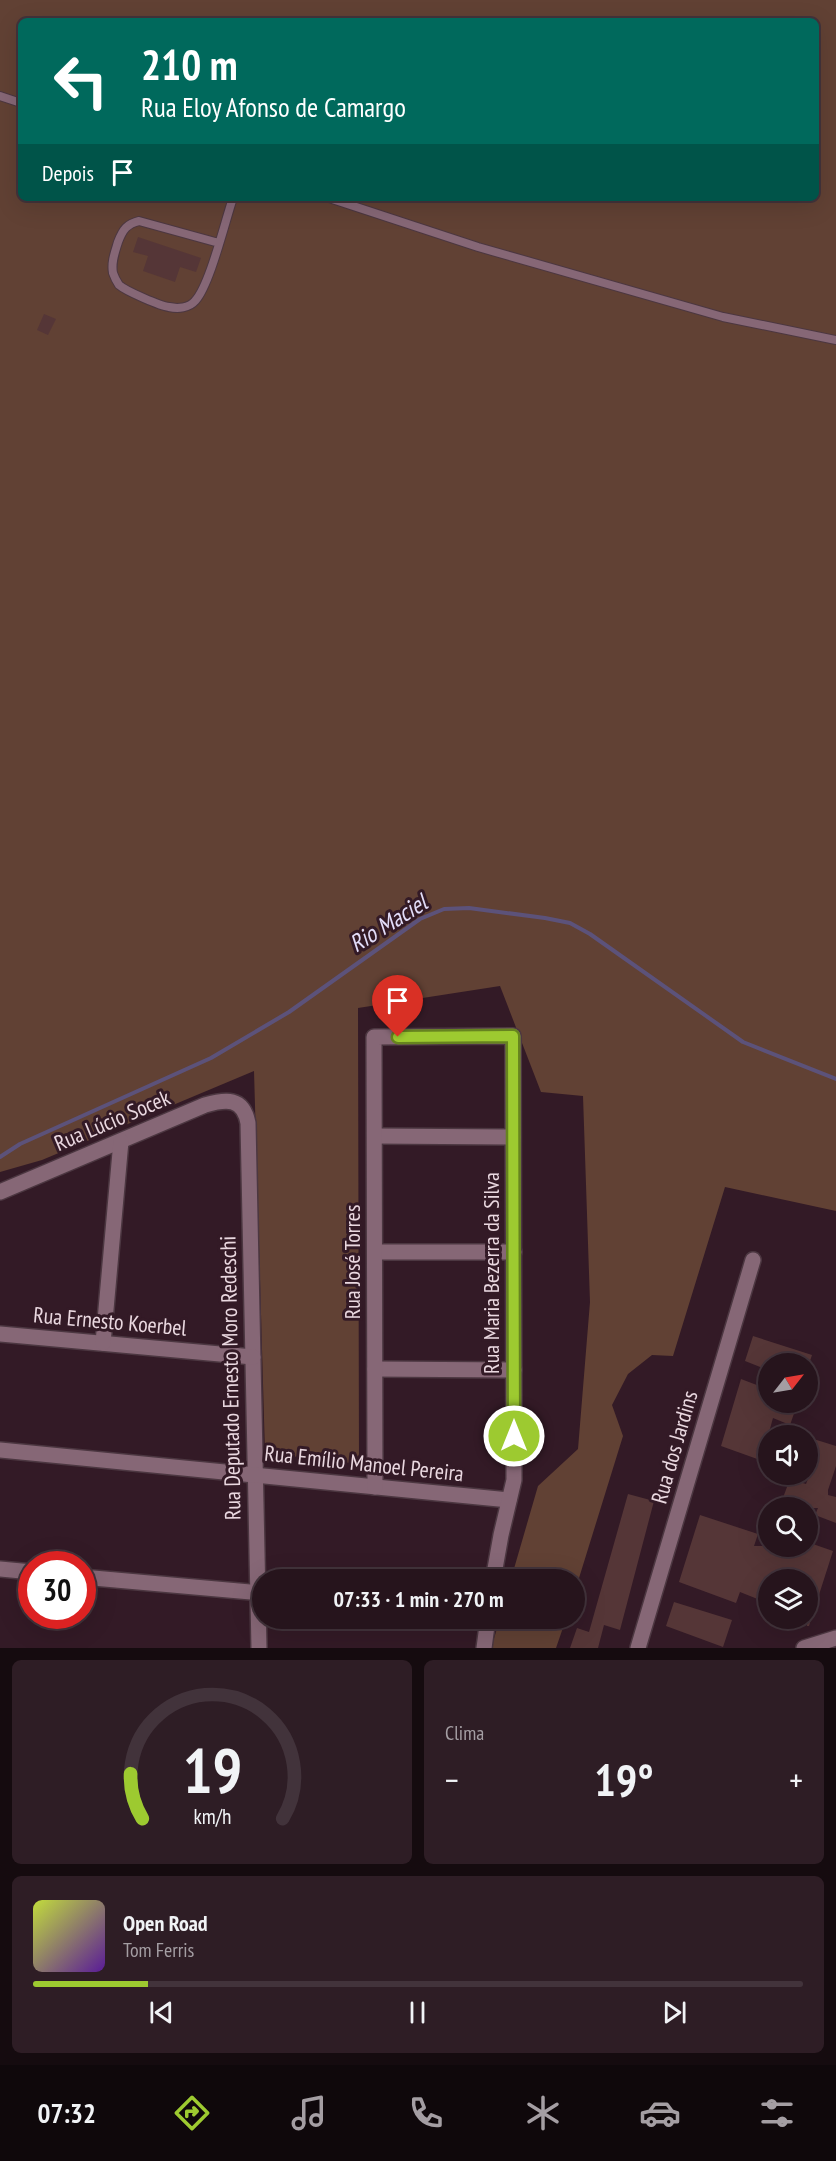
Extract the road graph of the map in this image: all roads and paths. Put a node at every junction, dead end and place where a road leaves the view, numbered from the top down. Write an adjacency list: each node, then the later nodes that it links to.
1 (0, 96): 2 (lane)
2 (18, 102)
3 (231, 201): 5 (lane)
4 (338, 201): 6 (lane)
5 (219, 243): 5 (lane)
6 (836, 340)
7 (374, 1037): 9 (street, Rua José Torres); 10 (street, Rua Maria Bezerra da Silva)
8 (242, 1108): 11 (street, Rua Lúcio Socek); 18 (street, Rua Deputado Ernesto Moro Redeschi)
9 (375, 1136): 10 (street); 13 (street, Rua José Torres)
10 (513, 1137): 14 (street, Rua Maria Bezerra da Silva)
11 (121, 1141): 12 (street, Rua Lúcio Socek); 17 (street)
12 (0, 1192)
13 (375, 1252): 14 (street); 19 (street, Rua José Torres)
14 (513, 1252): 20 (street, Rua Maria Bezerra da Silva)
15 (753, 1260): 36 (street, Rua dos Jardins)
16 (0, 1334): 17 (street, Rua Ernesto Koerbel)
17 (103, 1343): 18 (street, Rua Ernesto Koerbel)
18 (252, 1357): 22 (street, Rua Deputado Ernesto Moro Redeschi)
19 (375, 1369): 20 (street); 23 (street, Rua José Torres)
20 (514, 1370): 24 (street, Rua Maria Bezerra da Silva)
21 (0, 1450): 22 (street, Rua Emílio Manoel Pereira)
22 (255, 1475): 23 (street, Rua Emílio Manoel Pereira); 26 (street, Rua Deputado Ernesto Moro Redeschi)
23 (375, 1487): 24 (street, Rua Emílio Manoel Pereira)
24 (509, 1500): 27 (street, Rua Maria Bezerra da Silva)
25 (0, 1569): 28 (street)
26 (259, 1569)
27 (496, 1569)
28 (18, 1571)
29 (96, 1578): 30 (street)
30 (252, 1592)
31 (259, 1629): 34 (street, Rua Deputado Ernesto Moro Redeschi)
32 (487, 1629): 35 (street)
33 (836, 1638): 37 (street)
34 (259, 1648)
35 (484, 1648)
36 (638, 1648)
37 (804, 1648)

